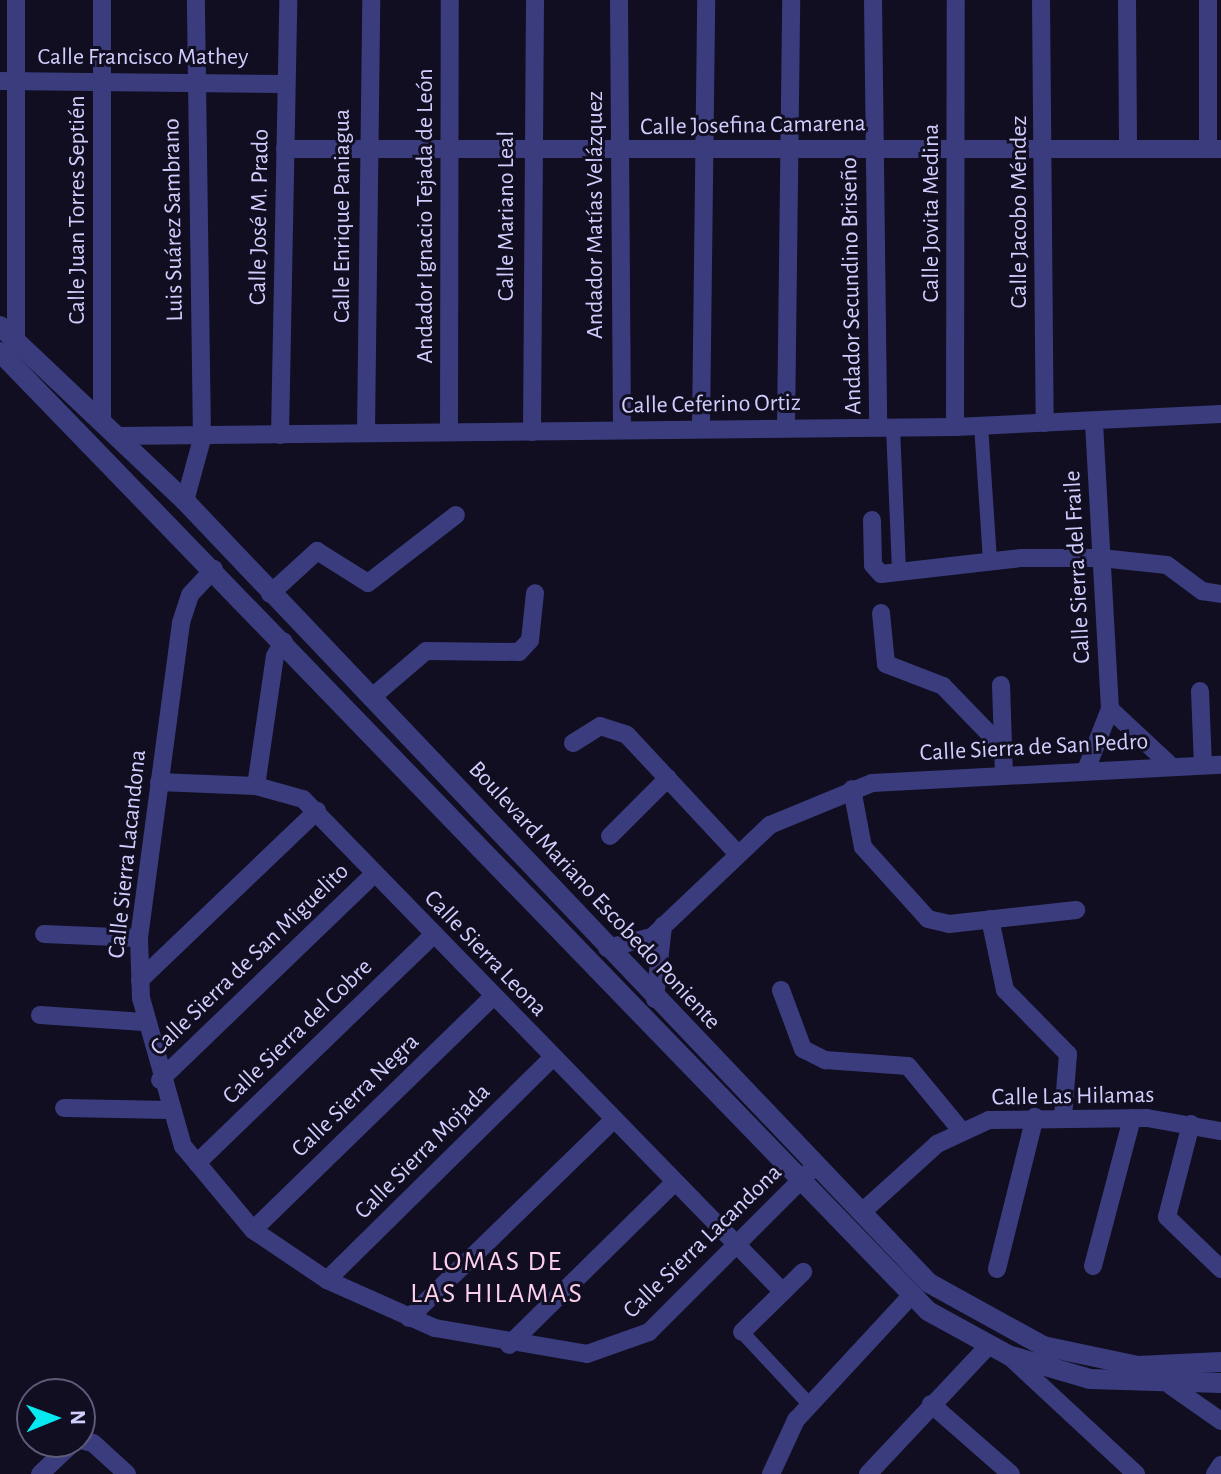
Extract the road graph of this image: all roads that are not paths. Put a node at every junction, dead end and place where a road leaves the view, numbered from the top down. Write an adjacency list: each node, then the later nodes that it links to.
1 (16, 0): 16 (street)
2 (102, 0): 18 (street, Calle Juan Torres Septién)
3 (196, 0): 17 (street, Luis Suárez Sambrano)
4 (288, 0): 19 (street, Calle José M. Prado)
5 (371, 0): 26 (street, Calle Enrique Paniagua)
6 (450, 0): 28 (street, Andador Ignacio Tejada de León)
7 (535, 0): 29 (street, Calle Mariano Leal)
8 (619, 0): 31 (street, Andador Matías Velázquez)
9 (706, 0): 30 (street)
10 (791, 0): 27 (street)
11 (873, 0): 24 (street, Andador Secundino Briseño)
12 (956, 0): 20 (street, Calle Jovita Medina)
13 (1041, 0): 21 (street, Calle Jacobo Méndez)
14 (1127, 0): 22 (street)
15 (1208, 0): 25 (street)
16 (8, 81): 18 (street, Calle Francisco Mathey); 32 (street)
17 (196, 81): 18 (street, Calle Francisco Mathey); 19 (street, Calle Francisco Mathey); 48 (street, Luis Suárez Sambrano)
18 (102, 83): 34 (street, Calle Juan Torres Septién)
19 (285, 84): 23 (street, Calle José M. Prado)
20 (956, 148): 21 (street, Calle Josefina Camarena); 24 (street, Calle Josefina Camarena); 41 (street, Calle Jovita Medina)
21 (1044, 148): 22 (street, Calle Josefina Camarena); 36 (street, Calle Jacobo Méndez)
22 (1128, 148): 25 (street, Calle Josefina Camarena)
23 (285, 149): 26 (street, Calle Josefina Camarena); 46 (street, Calle José M. Prado)
24 (875, 149): 27 (street, Calle Josefina Camarena); 40 (street, Andador Secundino Briseño)
25 (1214, 149)
26 (366, 150): 28 (street, Calle Josefina Camarena); 43 (street, Calle Enrique Paniagua)
27 (792, 150): 30 (street, Calle Josefina Camarena); 39 (street)
28 (452, 151): 29 (street, Calle Josefina Camarena); 44 (street, Andador Ignacio Tejada de León)
29 (531, 151): 31 (street, Calle Josefina Camarena); 45 (street, Calle Mariano Leal)
30 (705, 151): 31 (street, Calle Josefina Camarena); 38 (street)
31 (619, 152): 42 (street, Andador Matías Velázquez)
32 (5, 339): 34 (street, Boulevard Mariano Escobedo Poniente); 54 (street, Boulevard Mariano Escobedo Poniente)
33 (1221, 414): 35 (street, Calle Ceferino Ortiz)
34 (102, 420): 47 (street, Boulevard Mariano Escobedo Poniente)
35 (1094, 422): 36 (street, Calle Ceferino Ortiz); 52 (street, Calle Sierra del Fraile)
36 (1045, 423): 37 (street, Calle Ceferino Ortiz)
37 (981, 425): 41 (street, Calle Ceferino Ortiz); 53 (street)
38 (701, 427): 39 (street, Calle Ceferino Ortiz); 42 (street, Calle Ceferino Ortiz)
39 (786, 427): 40 (street, Calle Ceferino Ortiz)
40 (885, 427): 41 (street, Calle Ceferino Ortiz); 55 (street)
41 (955, 427)
42 (622, 430): 45 (street, Calle Ceferino Ortiz)
43 (366, 432): 44 (street, Calle Ceferino Ortiz); 46 (street, Calle Ceferino Ortiz)
44 (449, 432): 45 (street, Calle Ceferino Ortiz)
45 (532, 432)
46 (280, 435): 48 (street, Calle Ceferino Ortiz)
47 (116, 436): 48 (street, Calle Ceferino Ortiz); 49 (street, Boulevard Mariano Escobedo Poniente)
48 (202, 439): 49 (street)
49 (185, 501): 57 (street, Boulevard Mariano Escobedo Poniente)
50 (456, 515): 57 (street)
51 (872, 520): 55 (street)
52 (1101, 558): 53 (street); 58 (street); 64 (street, Calle Sierra del Fraile)
53 (990, 562): 55 (street)
54 (214, 569): 60 (street, Boulevard Mariano Escobedo Poniente); 72 (street, Calle Sierra Lacandona)
55 (890, 573)
56 (535, 593): 63 (street)
57 (270, 594): 63 (street, Boulevard Mariano Escobedo Poniente)
58 (1221, 594)
59 (881, 613): 66 (street, Calle Sierra de San Pedro)
60 (284, 641): 73 (street); 76 (street, Boulevard Mariano Escobedo Poniente)
61 (1001, 685): 66 (street)
62 (1200, 691): 68 (street)
63 (371, 698): 74 (street, Boulevard Mariano Escobedo Poniente)
64 (1110, 709): 67 (street); 69 (street, Calle Sierra del Fraile)
65 (573, 743): 71 (street)
66 (1003, 748): 70 (street)
67 (1169, 764): 68 (street, Calle Sierra de San Pedro); 69 (street, Calle Sierra de San Pedro)
68 (1212, 765)
69 (1086, 770): 70 (street, Calle Sierra de San Pedro)
70 (1004, 775): 75 (street, Calle Sierra de San Pedro)
71 (668, 778): 78 (street); 79 (street)
72 (159, 782): 73 (street, Calle Sierra Leona); 86 (street, Calle Sierra Lacandona)
73 (256, 786): 77 (street, Calle Sierra Leona)
74 (457, 788): 76 (street); 87 (street, Boulevard Mariano Escobedo Poniente)
75 (852, 789): 79 (street, Calle Sierra de San Pedro); 82 (street)
76 (442, 803): 107 (street, Boulevard Mariano Escobedo Poniente)
77 (317, 811): 80 (street, Calle Sierra Leona); 88 (street)
78 (610, 836)
79 (735, 851): 83 (street, Calle Sierra de San Pedro)
80 (374, 874): 85 (street, Calle Sierra Leona); 95 (street, Calle Sierra de San Miguelito)
81 (1076, 910): 82 (street)
82 (990, 919): 100 (street)
83 (663, 925): 87 (street, Calle Sierra de San Pedro); 91 (street)
84 (44, 934): 86 (street)
85 (433, 935): 90 (street, Calle Sierra Leona); 106 (street, Calle Sierra del Cobre)
86 (139, 938): 88 (street, Calle Sierra Lacandona)
87 (607, 948): 91 (street, Boulevard Mariano Escobedo Poniente)
88 (140, 980): 93 (street, Calle Sierra Lacandona)
89 (781, 990): 104 (street)
90 (493, 997): 94 (street, Calle Sierra Leona); 110 (street, Calle Sierra Negra)
91 (655, 999): 107 (street, Boulevard Mariano Escobedo Poniente)
92 (40, 1015): 93 (street)
93 (144, 1022): 95 (street, Calle Sierra Lacandona)
94 (552, 1058): 102 (street, Calle Sierra Leona); 116 (street, Calle Sierra Mojada)
95 (160, 1080): 97 (street, Calle Sierra Lacandona)
96 (64, 1108): 97 (street)
97 (170, 1110): 106 (street, Calle Sierra Lacandona)
98 (1221, 1111): 105 (street)
99 (1035, 1117): 100 (street, Calle Las Hilamas); 104 (street, Calle Las Hilamas); 113 (street)
100 (1063, 1117): 101 (street, Calle Las Hilamas)
101 (1132, 1118): 103 (street, Calle Las Hilamas); 112 (street)
102 (612, 1121): 108 (street, Calle Sierra Leona); 119 (street)
103 (1191, 1124): 105 (street, Calle Las Hilamas); 114 (street)
104 (960, 1129): 109 (street)
105 (1217, 1130)
106 (197, 1163): 110 (street, Calle Sierra Lacandona)
107 (808, 1174): 109 (street, Boulevard Mariano Escobedo Poniente); 111 (street, Calle Sierra Lacandona); 118 (street, Boulevard Mariano Escobedo Poniente)
108 (673, 1184): 111 (street, Calle Sierra Leona); 121 (street)
109 (861, 1213): 124 (street, Boulevard Mariano Escobedo Poniente)
110 (253, 1230): 116 (street, Calle Sierra Lacandona)
111 (735, 1246): 117 (street, Calle Sierra Leona); 121 (street, Calle Sierra Lacandona)
112 (1093, 1266)
113 (997, 1269)
114 (1221, 1269)
115 (803, 1272): 117 (street)
116 (327, 1280): 119 (street, Calle Sierra Lacandona)
117 (783, 1292): 120 (street)
118 (911, 1296): 122 (street, Boulevard Mariano Escobedo Poniente); 127 (street)
119 (409, 1318): 121 (street, Calle Sierra Lacandona)
120 (742, 1332): 127 (street)
121 (509, 1345)
122 (988, 1346): 123 (street, Boulevard Mariano Escobedo Poniente); 128 (street)
123 (1008, 1355): 126 (street, Boulevard Mariano Escobedo Poniente); 138 (street)
124 (1221, 1362)
125 (1221, 1383): 126 (street, Boulevard Mariano Escobedo Poniente)
126 (1171, 1386): 129 (street)
127 (809, 1404): 136 (street)
128 (931, 1404): 133 (street); 137 (street)
129 (1221, 1421)
130 (96, 1452): 135 (street)
131 (61, 1458): 134 (street)
132 (1221, 1465): 139 (street)
133 (876, 1470)
134 (40, 1474)
135 (127, 1474)
136 (771, 1474)
137 (1011, 1474)
138 (1136, 1474)
139 (1215, 1474)

